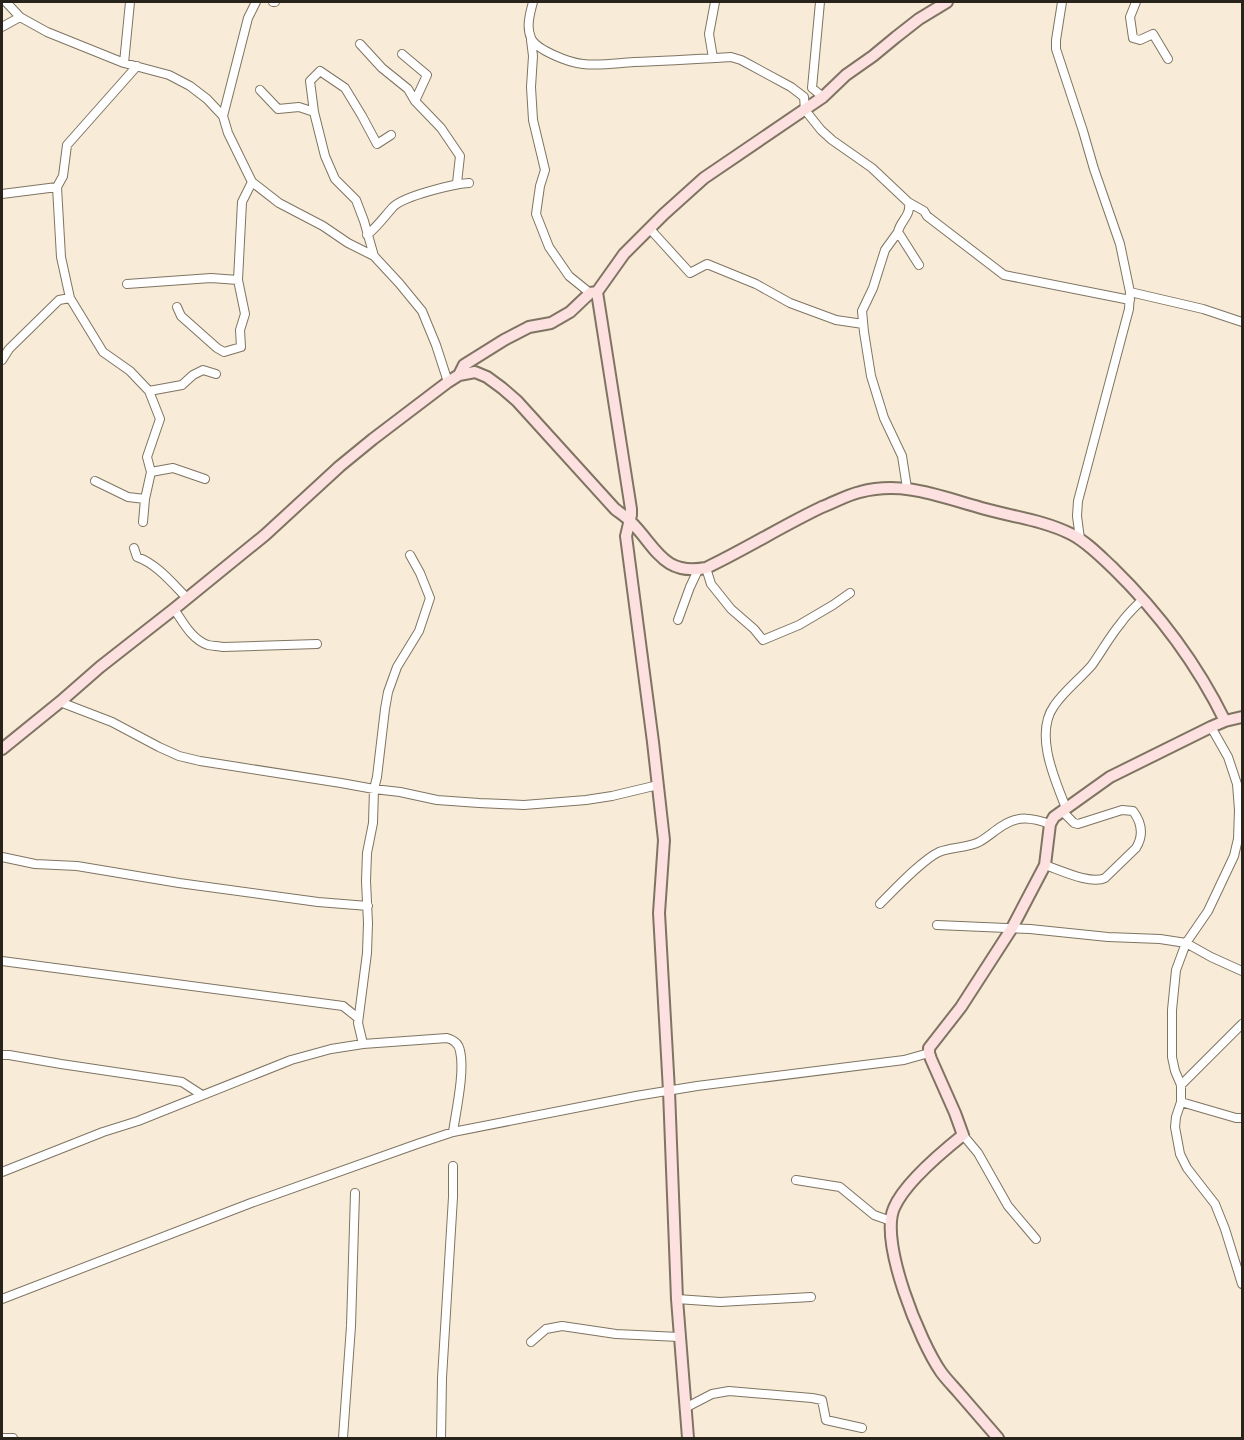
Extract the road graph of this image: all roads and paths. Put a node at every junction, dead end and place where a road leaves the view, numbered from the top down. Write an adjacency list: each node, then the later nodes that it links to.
1 (6, 2): 10 (street)
2 (130, 2): 17 (street)
3 (256, 2): 24 (street)
4 (532, 2): 12 (street)
5 (715, 2): 15 (street)
6 (820, 2): 20 (street)
7 (947, 2): 20 (street)
8 (1062, 2): 40 (street)
9 (1136, 2): 16 (street)
10 (20, 17): 11 (street); 17 (street)
11 (2, 27)
12 (531, 40): 15 (street); 39 (street)
13 (360, 44): 21 (street)
14 (402, 54): 21 (street)
15 (713, 58): 22 (street)
16 (1168, 59)
17 (124, 63): 18 (street)
18 (137, 66): 24 (street); 29 (street)
19 (260, 90): 23 (street)
20 (823, 97): 22 (street)
21 (415, 101): 27 (street)
22 (805, 110): 31 (street); 32 (street)
23 (314, 112): 25 (street); 34 (street)
24 (223, 116): 26 (street)
25 (392, 135)
26 (252, 182): 35 (street); 37 (street)
27 (457, 183): 28 (street); 34 (street)
28 (469, 183)
29 (57, 187): 30 (street); 41 (street)
30 (2, 194)
31 (909, 203): 33 (street); 40 (street)
32 (650, 229): 39 (street); 44 (street)
33 (898, 232): 36 (street); 44 (street)
34 (368, 235): 35 (street)
35 (374, 256): 48 (street)
36 (919, 265)
37 (238, 280): 38 (street); 42 (street)
38 (127, 284)
39 (594, 293): 47 (street); 55 (street)
40 (1130, 296): 43 (street); 59 (street)
41 (70, 298): 45 (street); 49 (street)
42 (177, 307)
43 (1242, 322)
44 (863, 324): 53 (street)
45 (2, 360)
46 (216, 374): 49 (street)
47 (459, 375): 48 (street); 56 (street)
48 (448, 382): 64 (street)
49 (149, 391): 50 (street)
50 (151, 472): 51 (street); 54 (street)
51 (205, 479)
52 (95, 481): 54 (street)
53 (907, 488): 59 (street); 62 (street)
54 (145, 499): 58 (street)
55 (629, 500): 56 (street); 57 (street)
56 (615, 509): 57 (street)
57 (630, 521): 62 (street); 74 (street)
58 (143, 522)
59 (1080, 539): 65 (street)
60 (134, 548): 64 (street)
61 (410, 555): 75 (street)
62 (702, 569): 63 (street); 67 (street)
63 (850, 593)
64 (187, 598): 66 (street)
65 (1143, 598): 71 (street); 76 (street)
66 (174, 609): 68 (street); 69 (street)
67 (678, 620)
68 (317, 644)
69 (60, 702): 73 (street); 75 (street)
70 (1242, 717): 71 (street)
71 (1225, 721): 72 (street)
72 (1211, 727): 76 (street); 84 (street)
73 (2, 749)
74 (658, 785): 75 (street); 93 (street)
75 (374, 789): 81 (street)
76 (1064, 809): 77 (street); 79 (street)
77 (1050, 824): 79 (street); 80 (street)
78 (2, 857): 81 (street)
79 (1045, 865): 83 (street)
80 (880, 904)
81 (368, 906): 87 (street)
82 (937, 925): 83 (street)
83 (1012, 928): 84 (street); 90 (street)
84 (1186, 942): 86 (street); 92 (street)
85 (2, 961): 87 (street)
86 (1242, 971)
87 (358, 1018): 89 (street)
88 (1242, 1024): 92 (street)
89 (363, 1044): 94 (street); 97 (street)
90 (929, 1053): 93 (street); 98 (street)
91 (2, 1055): 94 (street)
92 (1180, 1085): 95 (street)
93 (669, 1091): 97 (street); 108 (street)
94 (202, 1095): 100 (street)
95 (1181, 1102): 96 (street); 105 (street)
96 (1242, 1118)
97 (453, 1132): 107 (street)
98 (963, 1135): 103 (street); 104 (street)
99 (453, 1166): 116 (street)
100 (2, 1172)
101 (796, 1180): 103 (street)
102 (355, 1192): 115 (street)
103 (891, 1221): 118 (street)
104 (1036, 1239)
105 (1242, 1284)
106 (811, 1298): 108 (street)
107 (2, 1299)
108 (677, 1299): 109 (street)
109 (679, 1337): 110 (street); 111 (street)
110 (531, 1342)
111 (685, 1408): 112 (street); 117 (street)
112 (862, 1428)
113 (2, 1438): 114 (street)
114 (13, 1438)
115 (343, 1438)
116 (441, 1438)
117 (688, 1438)
118 (998, 1438)

